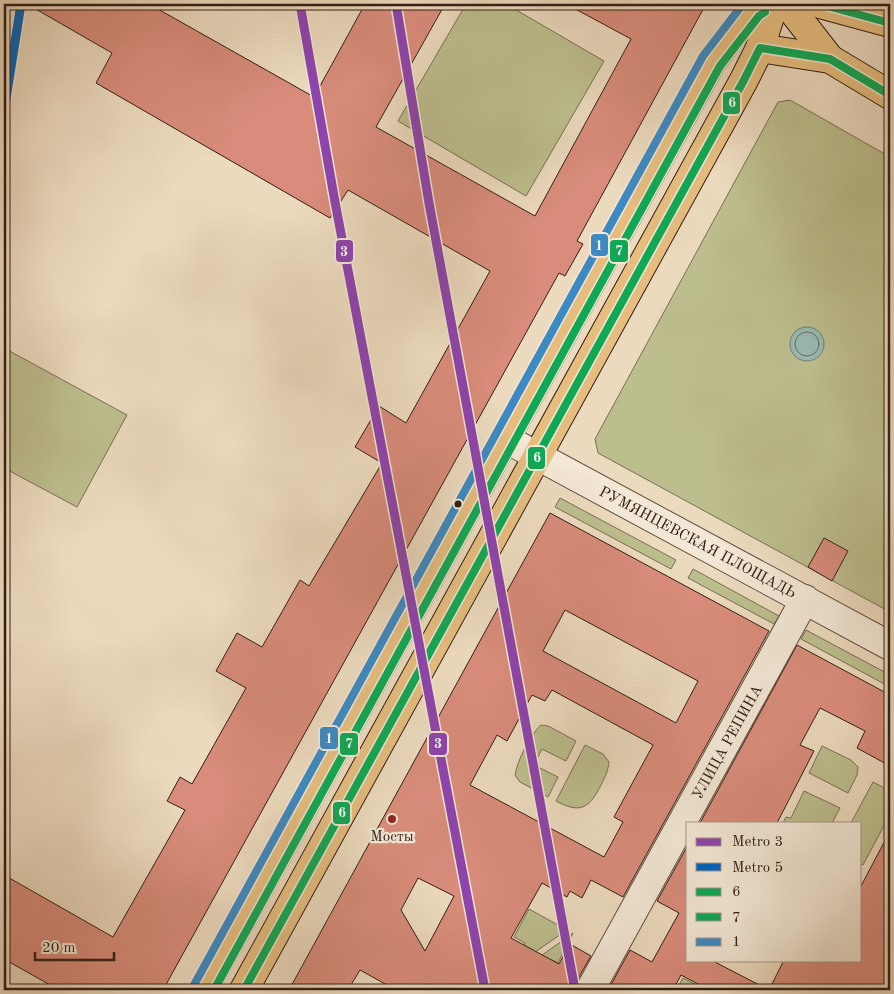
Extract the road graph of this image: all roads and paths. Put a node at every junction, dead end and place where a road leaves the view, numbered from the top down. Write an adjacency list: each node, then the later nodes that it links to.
1 (759, 4): 11 (main road)
2 (774, 4): 8 (main road)
3 (787, 4): 9 (main road)
4 (820, 4): 7 (main road)
5 (877, 4): 6 (main road)
6 (890, 15)
7 (890, 24)
8 (760, 48): 9 (main road); 12 (main road)
9 (830, 59): 10 (main road)
10 (890, 94)
11 (506, 439): 12 (street, РУМЯНЦЕВСКАЯ ПЛОЩАДЬ); 15 (main road)
12 (538, 456): 13 (street, РУМЯНЦЕВСКАЯ ПЛОЩАДЬ); 16 (main road)
13 (805, 599): 14 (street, РУМЯНЦЕВСКАЯ ПЛОЩАДЬ); 17 (street, УЛИЦА РЕПИНА)
14 (890, 646)
15 (203, 990)
16 (244, 990)
17 (590, 990)

